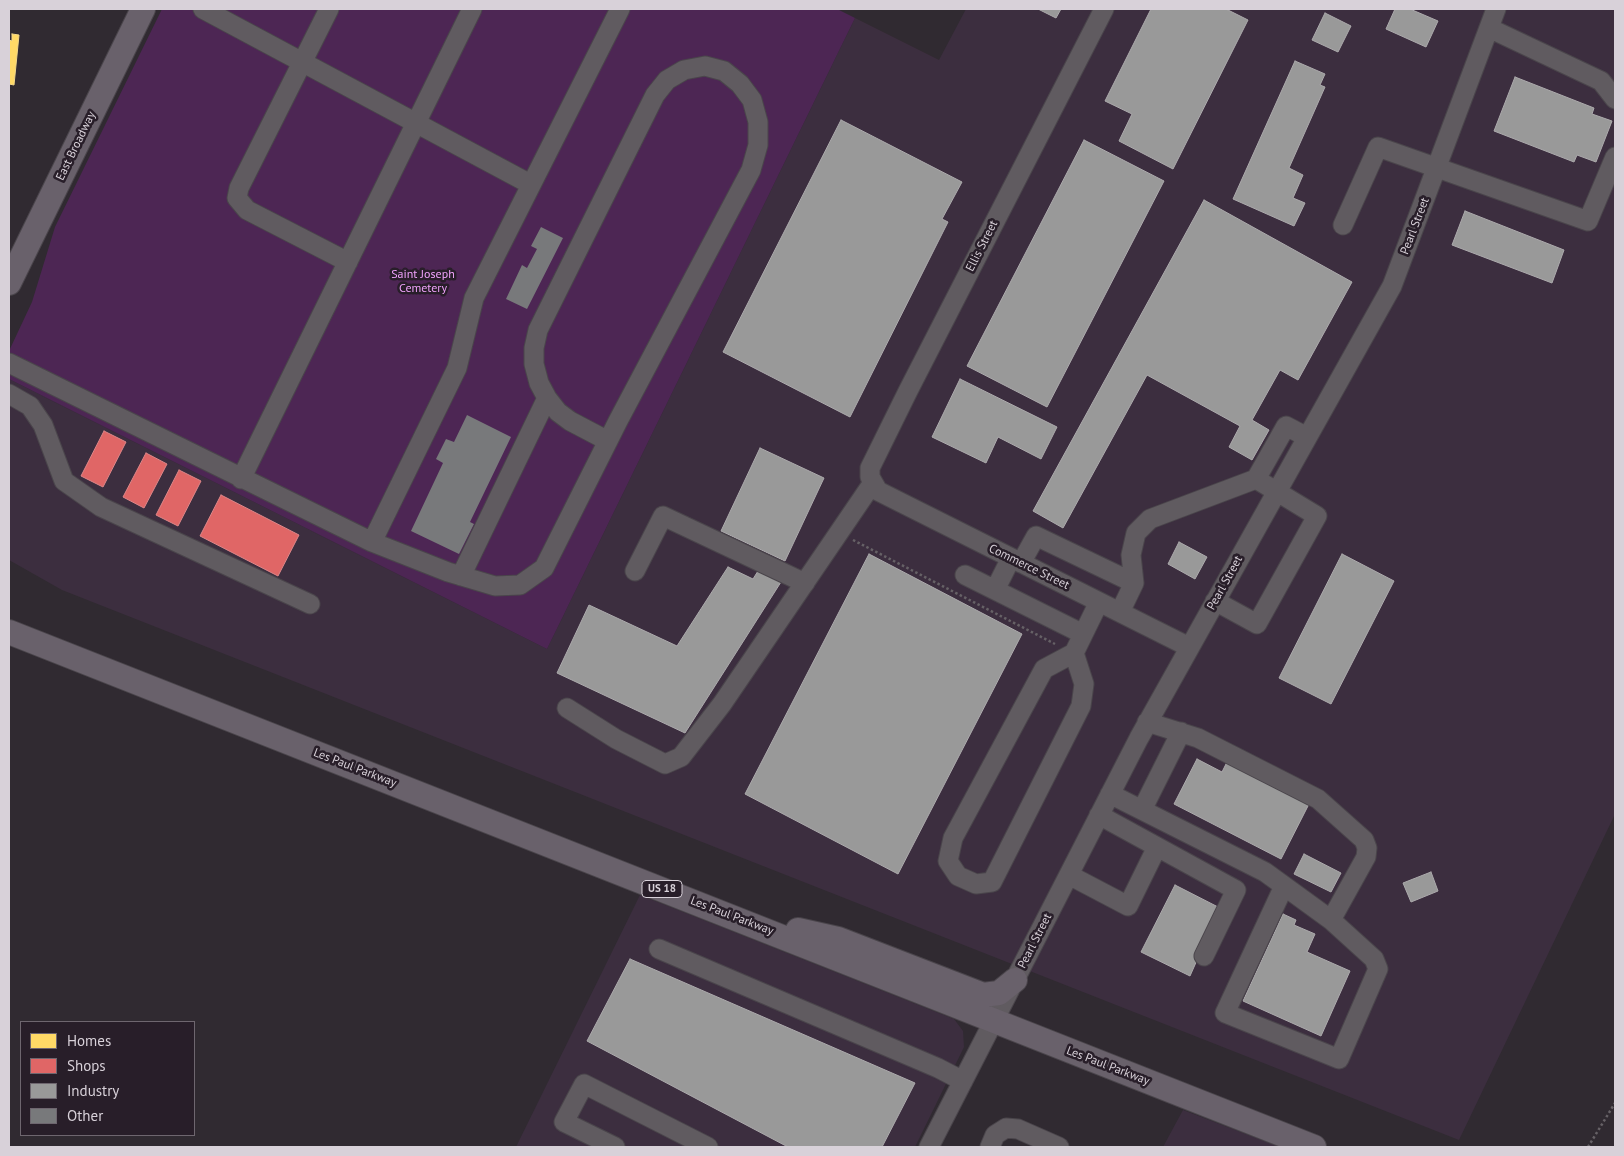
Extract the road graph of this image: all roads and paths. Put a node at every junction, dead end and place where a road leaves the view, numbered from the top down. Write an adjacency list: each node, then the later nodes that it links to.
1 (143, 9): 17 (main road, East Broadway)
2 (203, 9): 9 (street)
3 (329, 9): 9 (street)
4 (472, 9): 11 (street)
5 (620, 9): 14 (street)
6 (1104, 9): 25 (street, Ellis Street)
7 (1496, 9): 8 (street, Pearl Street)
8 (1489, 28): 10 (street); 13 (street, Pearl Street)
9 (303, 60): 11 (street); 16 (street)
10 (1615, 99)
11 (417, 122): 14 (street); 16 (street)
12 (1615, 157): 13 (street)
13 (1437, 169): 15 (street); 21 (street, Pearl Street)
14 (530, 184): 27 (street)
15 (1343, 225)
16 (348, 262): 23 (street)
17 (9, 283)
18 (9, 363): 23 (street)
19 (9, 394): 38 (street)
20 (547, 398): 22 (street); 22 (street); 32 (street)
21 (1307, 437): 24 (street); 26 (street, Pearl Street)
22 (608, 441): 32 (street)
23 (241, 479): 27 (street)
24 (1256, 479): 26 (street); 34 (street)
25 (872, 484): 29 (street, Commerce Street); 33 (street)
26 (1277, 491): 36 (street, Pearl Street); 36 (street)
27 (372, 542): 32 (street)
28 (860, 544): 43 (path)
29 (1016, 561): 34 (street); 35 (street); 37 (street, Commerce Street)
30 (636, 572): 33 (street)
31 (965, 575): 35 (street)
32 (460, 576)
33 (805, 583): 44 (street)
34 (1134, 583): 39 (street)
35 (995, 590): 41 (street)
36 (1216, 601): 42 (street, Pearl Street)
37 (1099, 602): 39 (street, Commerce Street); 41 (street)
38 (310, 604)
39 (1120, 612): 42 (street, Commerce Street)
40 (9, 632): 53 (main road, Les Paul Parkway / US 18)
41 (1083, 634): 43 (street)
42 (1189, 647): 45 (street, Pearl Street)
43 (1074, 653): 43 (street)
44 (567, 708)
45 (1147, 722): 46 (street); 47 (street, Pearl Street)
46 (1181, 732): 48 (street); 54 (street)
47 (1110, 794): 48 (street); 49 (street, Pearl Street)
48 (1142, 810): 52 (street)
49 (1099, 816): 50 (street); 51 (street, Pearl Street)
50 (1157, 847): 51 (street); 56 (street)
51 (1069, 875): 57 (street, Pearl Street)
52 (1284, 886): 54 (street); 54 (street)
53 (733, 917): 57 (main road); 58 (main road, Les Paul Parkway / US 18)
54 (1331, 920)
55 (659, 949): 59 (street)
56 (1204, 956)
57 (1015, 980): 58 (street, Pearl Street)
58 (993, 1021): 59 (street, Pearl Street); 66 (main road, Les Paul Parkway / US 18)
59 (962, 1081): 63 (street, Pearl Street)
60 (1615, 1103): 67 (path)
61 (615, 1147): 62 (street)
62 (708, 1147)
63 (929, 1147)
64 (990, 1147): 65 (street)
65 (1059, 1147)
66 (1314, 1147)
67 (1588, 1147)

